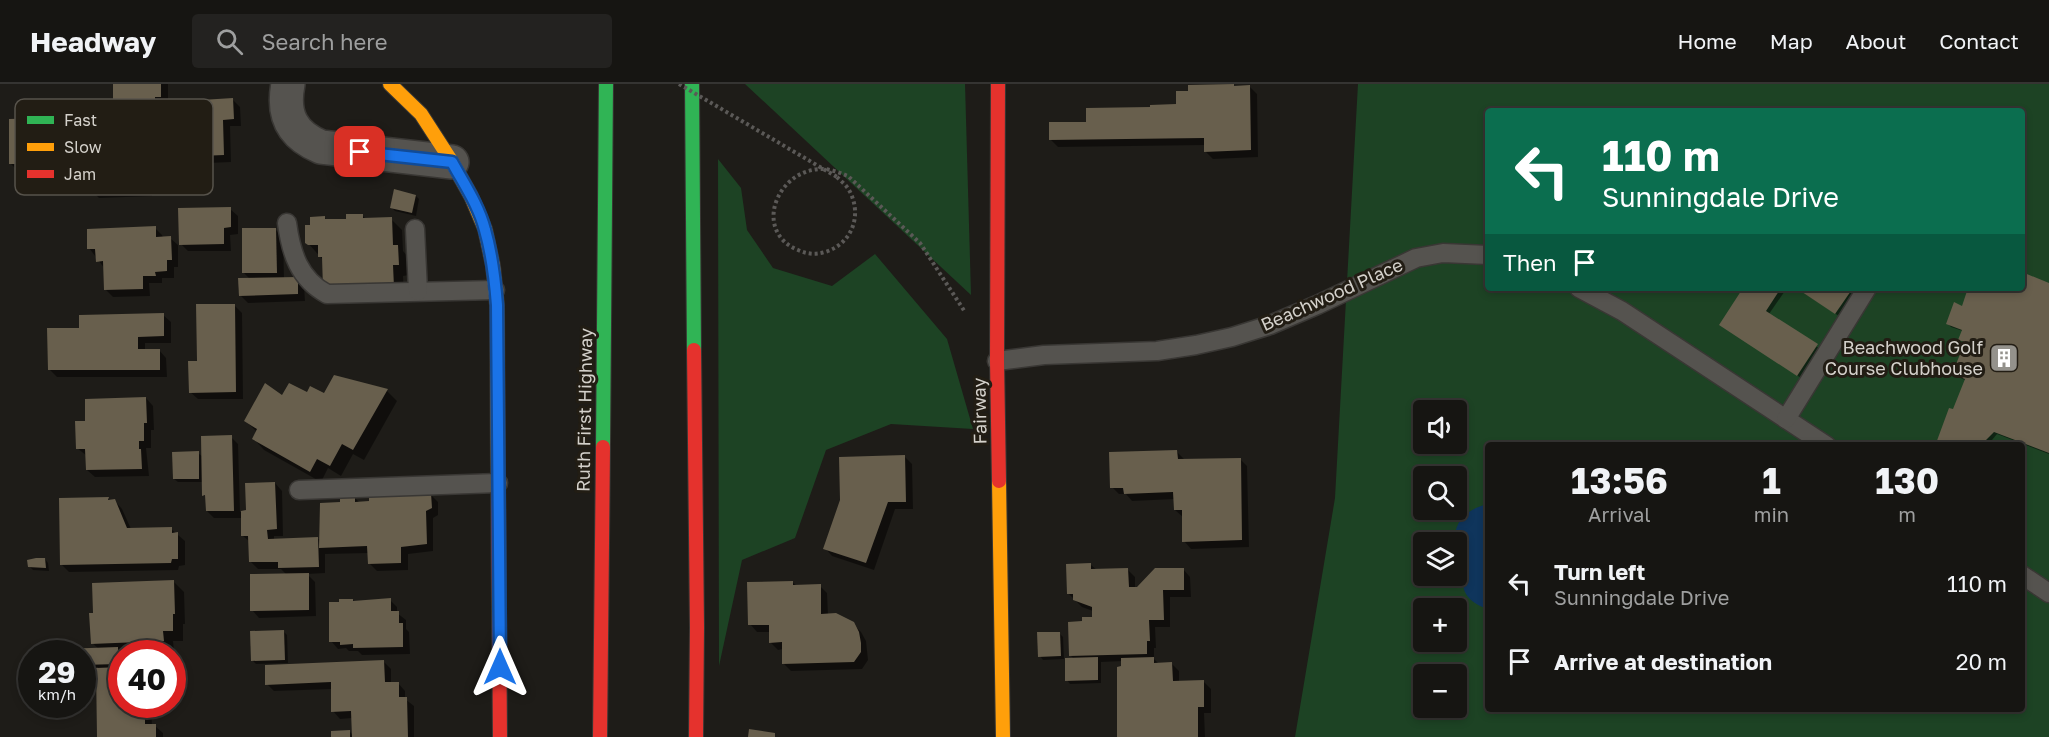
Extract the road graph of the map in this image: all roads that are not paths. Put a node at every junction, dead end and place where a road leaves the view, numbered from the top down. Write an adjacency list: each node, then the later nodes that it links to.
1 (288, 84): 6 (street)
2 (390, 84): 6 (main road)
3 (606, 84): 22 (main road, Ruth First Highway)
4 (692, 84): 23 (main road)
5 (998, 84): 14 (main road, Fairway)
6 (452, 162): 10 (main road)
7 (287, 223): 11 (lane)
8 (415, 229): 11 (lane)
9 (1485, 255): 14 (lane, Beachwood Place)
10 (495, 290): 11 (lane); 17 (main road)
11 (418, 291)
12 (1585, 291): 15 (lane)
13 (1866, 291): 15 (lane)
14 (997, 361): 24 (main road, Fairway)
15 (1786, 418): 16 (lane)
16 (1821, 442)
17 (498, 483): 18 (lane); 21 (main road)
18 (299, 490)
19 (2025, 577): 20 (lane)
20 (2049, 593)
21 (500, 737)
22 (600, 737)
23 (696, 737)
24 (1003, 737)

